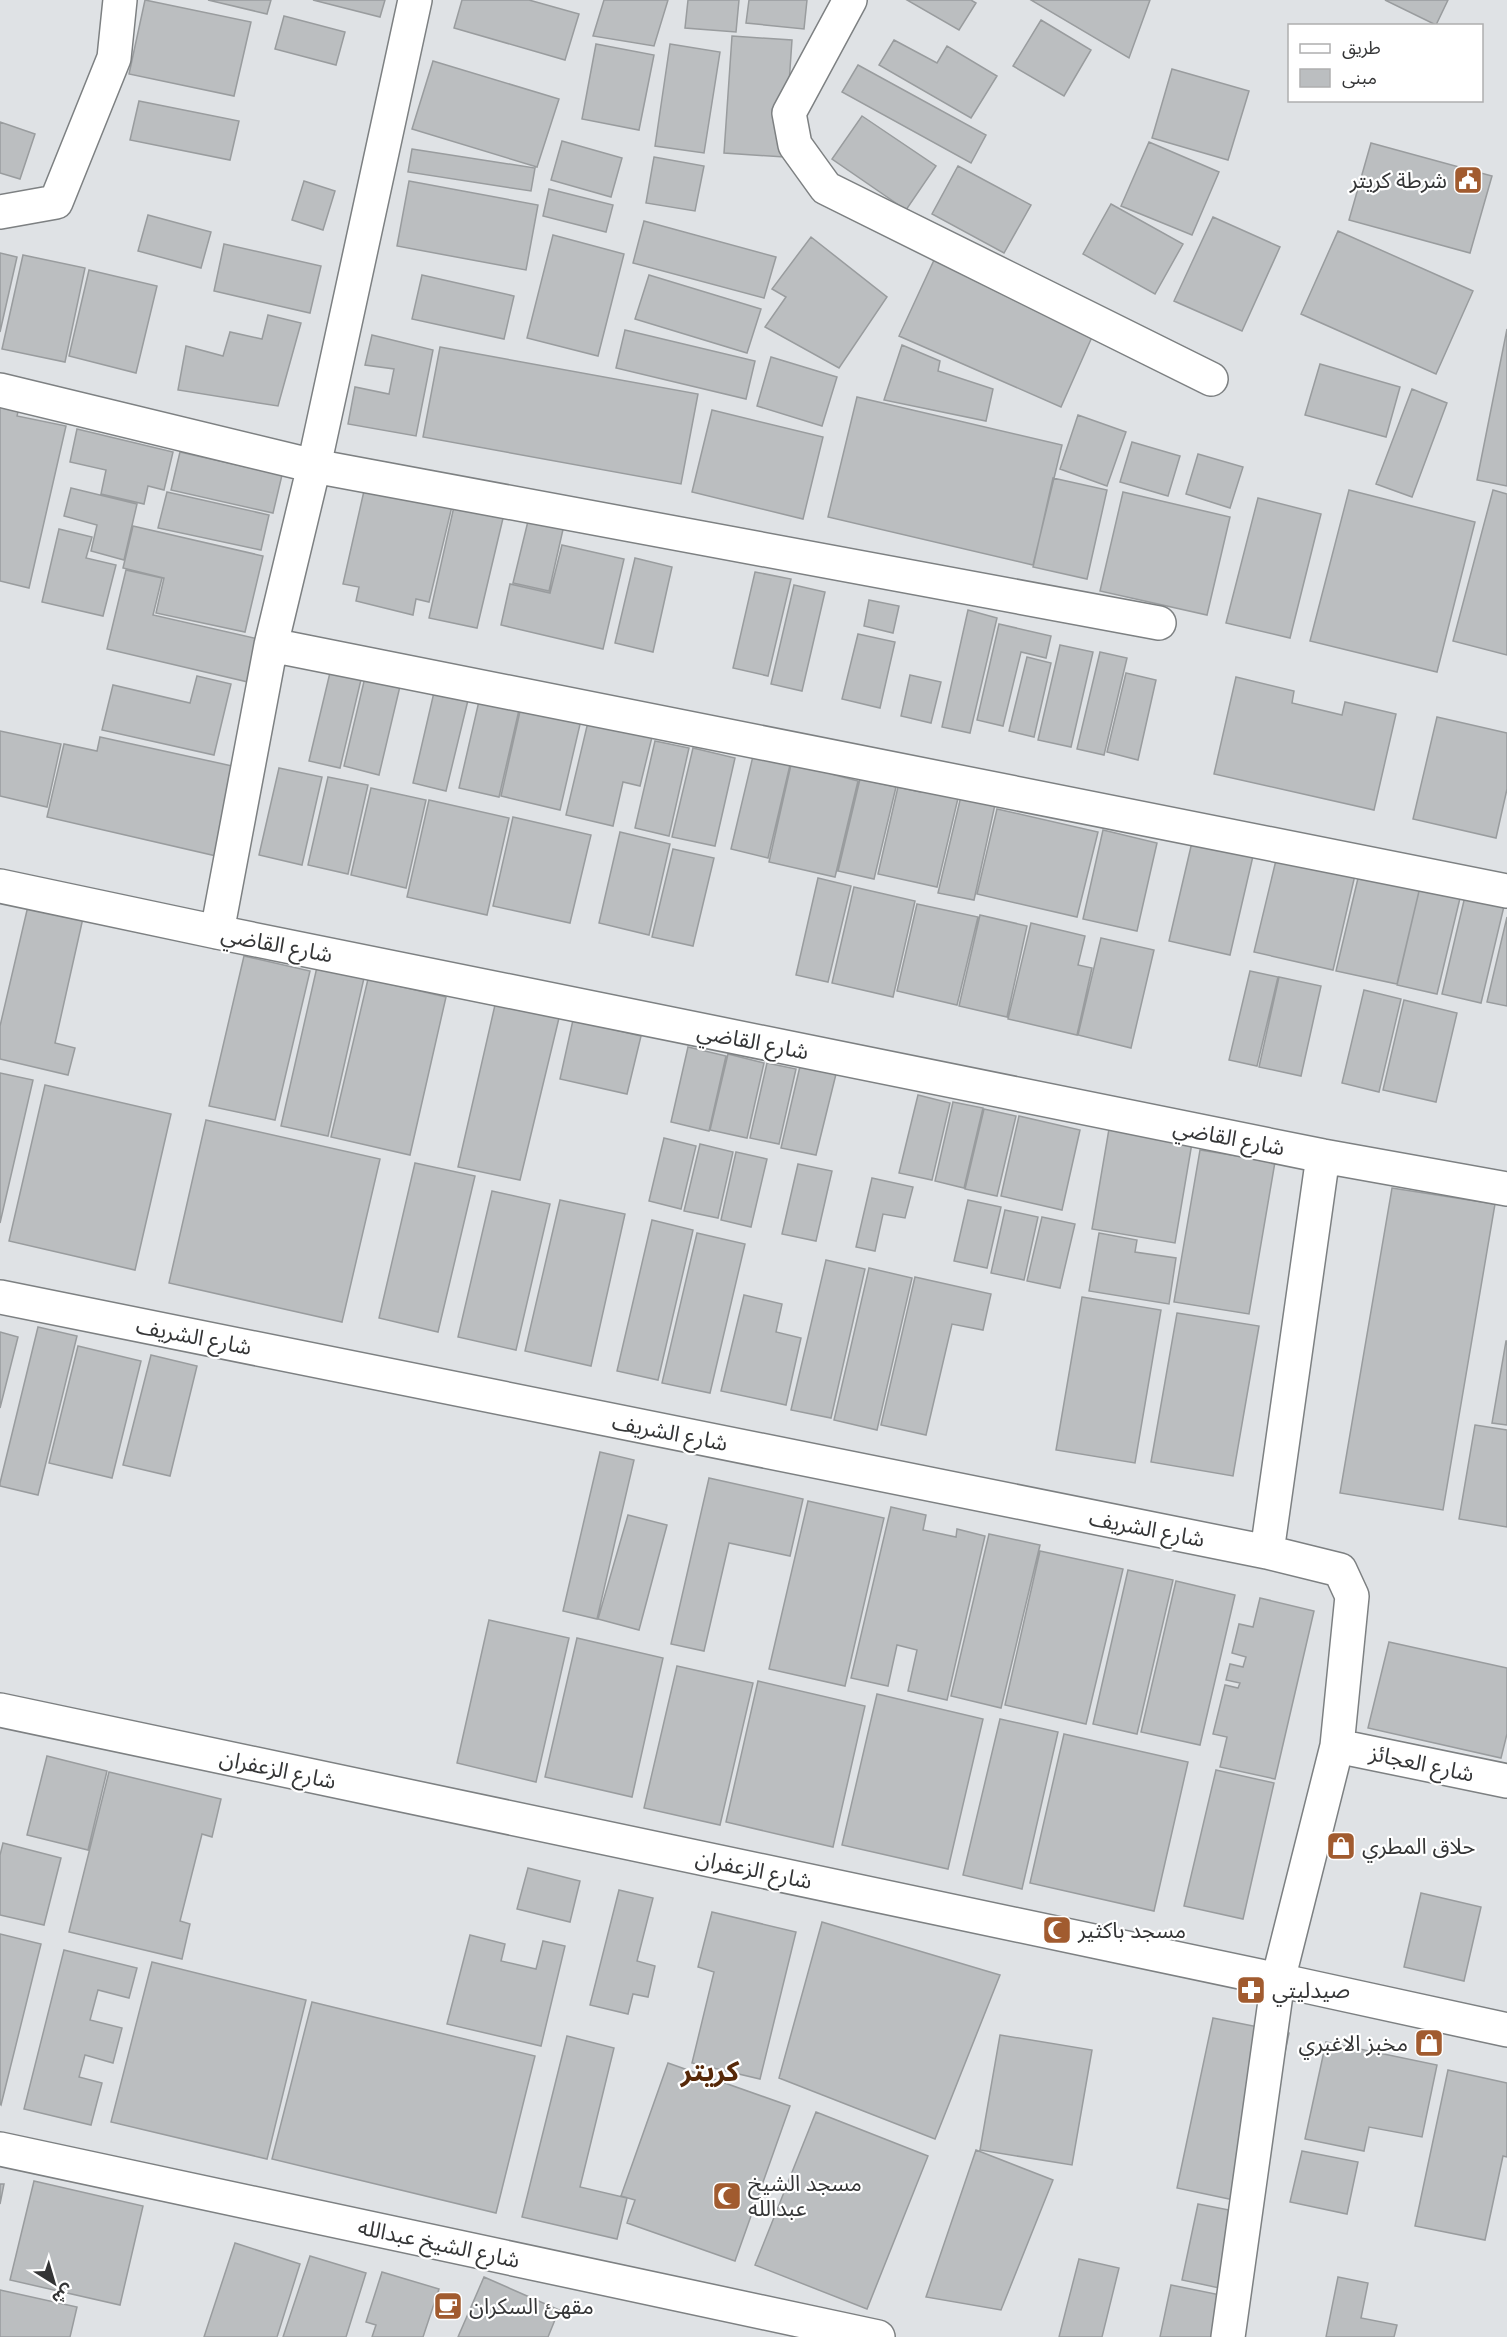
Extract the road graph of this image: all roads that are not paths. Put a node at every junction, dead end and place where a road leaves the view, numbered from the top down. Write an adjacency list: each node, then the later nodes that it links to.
1 (120, 0): 4 (street)
2 (415, 0): 7 (street)
3 (850, 0): 5 (street)
4 (0, 212)
5 (1211, 379)
6 (0, 390): 7 (street)
7 (314, 466): 8 (street); 9 (street)
8 (1159, 623)
9 (272, 645): 11 (street); 12 (street)
10 (0, 886): 12 (street, شارع القاضي)
11 (1507, 891)
12 (217, 932): 13 (street, شارع القاضي)
13 (1323, 1156): 14 (street, شارع القاضي); 16 (street)
14 (1507, 1189)
15 (0, 1297): 16 (street, شارع الشريف)
16 (1267, 1552): 18 (street, شارع الشريف)
17 (0, 1710): 20 (street, شارع الزعفران)
18 (1336, 1746): 19 (street, شارع العجائز); 20 (street)
19 (1507, 1781)
20 (1278, 1980): 21 (street, شارع الزعفران); 24 (street)
21 (1507, 2030)
22 (0, 2149): 23 (street, شارع الشيخ عبدالله)
23 (878, 2337)
24 (1228, 2337)

